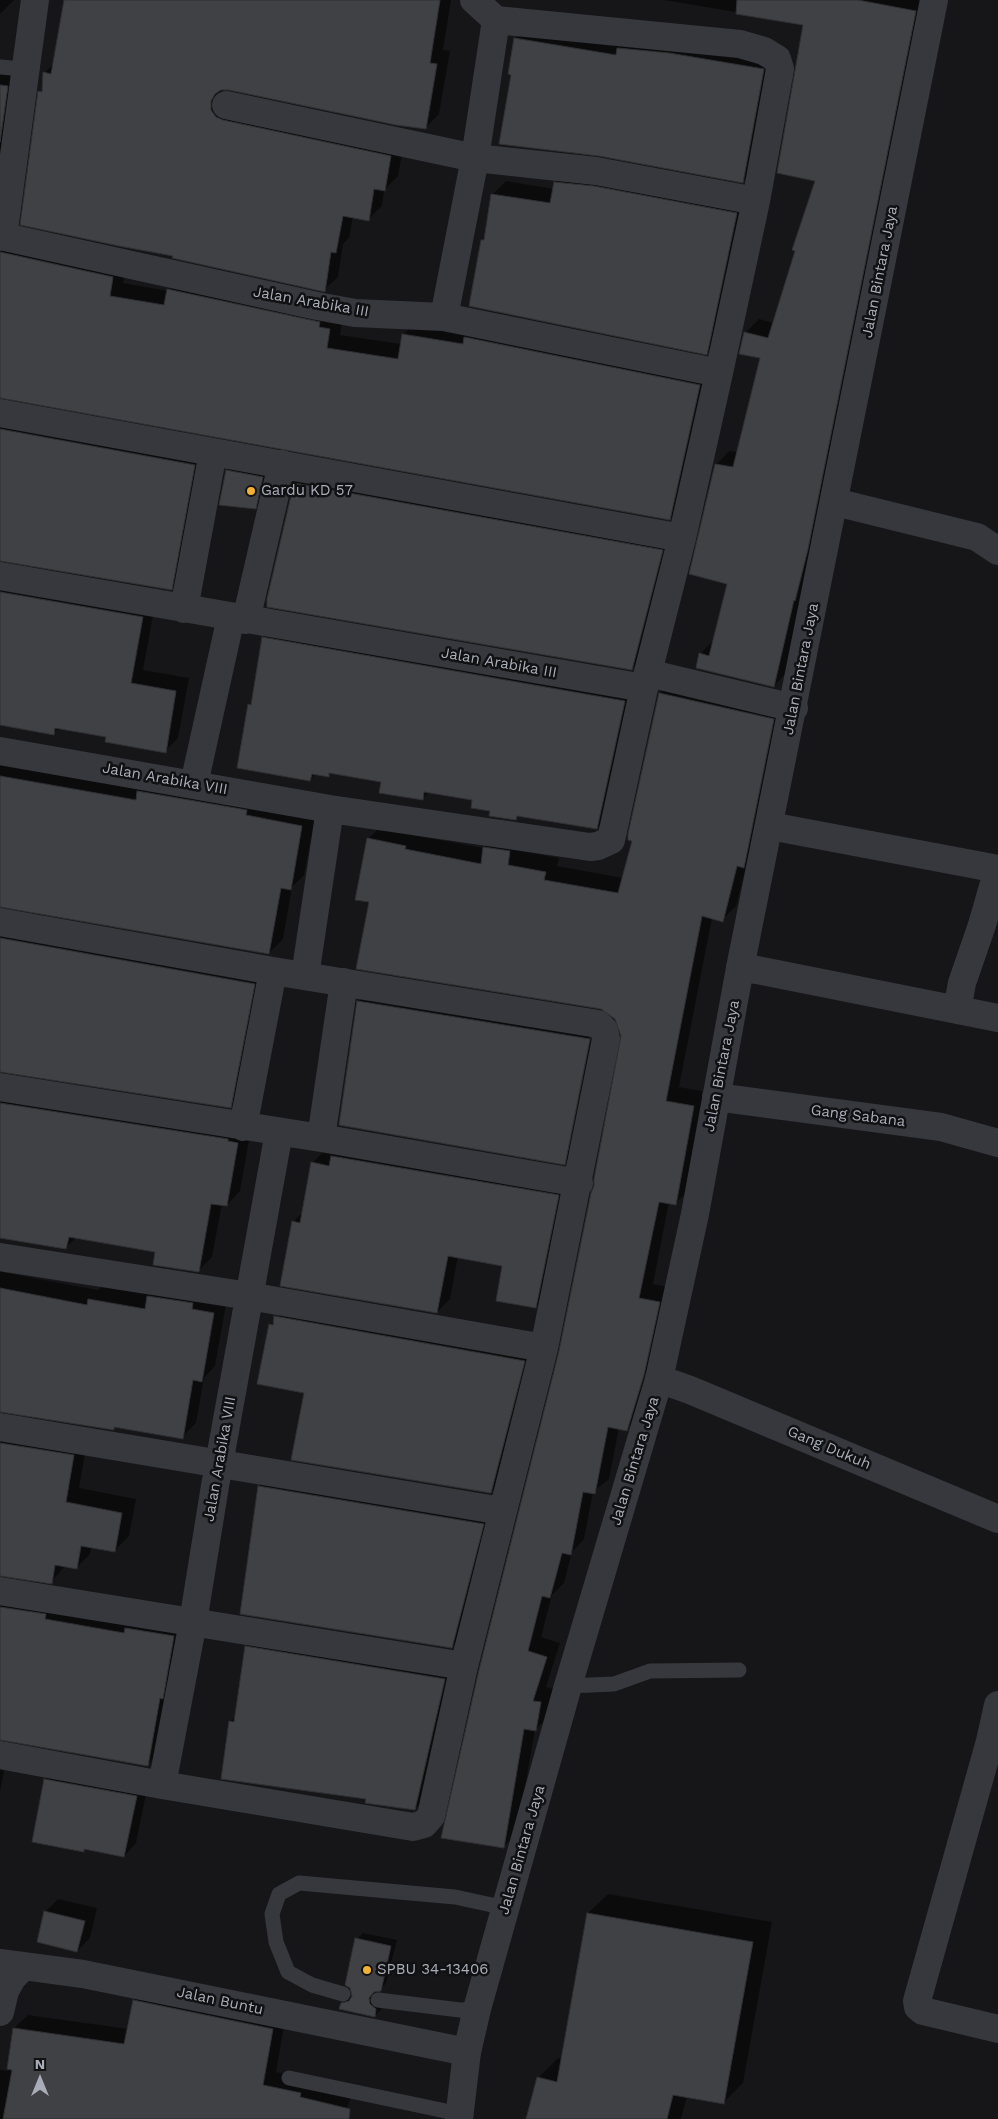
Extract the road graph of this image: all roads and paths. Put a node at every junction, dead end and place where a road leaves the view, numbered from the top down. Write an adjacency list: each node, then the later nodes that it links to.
1 (35, 0): 5 (street, Jalan Arabika III)
2 (474, 0): 4 (street)
3 (934, 0): 15 (street, Jalan Bintara Jaya)
4 (496, 20): 7 (street); 8 (street)
5 (12, 68): 9 (street, Jalan Arabika III)
6 (226, 105): 7 (street)
7 (475, 158): 8 (street); 10 (street)
8 (756, 201): 11 (street)
9 (1, 236): 10 (street, Jalan Arabika III)
10 (444, 317): 11 (street, Jalan Arabika III)
11 (719, 373): 16 (street)
12 (0, 413): 13 (street)
13 (212, 452): 14 (street); 19 (street)
14 (282, 464): 16 (street); 20 (street)
15 (835, 502): 17 (street); 22 (street, Jalan Bintara Jaya)
16 (682, 538): 21 (street)
17 (998, 551)
18 (0, 576): 19 (street, Jalan Arabika III)
19 (184, 609): 20 (street, Jalan Arabika III)
20 (239, 618): 21 (street, Jalan Arabika III); 24 (street)
21 (646, 680): 22 (street, Jalan Arabika III); 25 (street, Jalan Arabika VIII)
22 (794, 708): 26 (street, Jalan Bintara Jaya)
23 (0, 751): 24 (street, Jalan Arabika VIII)
24 (194, 784): 25 (street, Jalan Arabika VIII)
25 (330, 809): 32 (street)
26 (770, 826): 27 (street); 30 (street, Jalan Bintara Jaya)
27 (998, 869): 28 (street)
28 (992, 910): 34 (street)
29 (0, 922): 31 (street)
30 (740, 968): 34 (street); 37 (street, Jalan Bintara Jaya)
31 (273, 971): 32 (street); 38 (street)
32 (305, 976): 33 (street)
33 (344, 982): 40 (street); 42 (street)
34 (957, 1010): 35 (street)
35 (998, 1018)
36 (0, 1087): 38 (street)
37 (716, 1097): 41 (street, Gang Sabana); 46 (street, Jalan Bintara Jaya)
38 (244, 1127): 39 (street)
39 (279, 1132): 40 (street); 44 (street, Jalan Arabika VIII)
40 (321, 1138): 42 (street)
41 (998, 1143)
42 (579, 1182): 45 (street)
43 (0, 1257): 44 (street)
44 (249, 1296): 45 (street); 48 (street, Jalan Arabika VIII)
45 (544, 1348): 49 (street)
46 (659, 1379): 50 (street, Gang Dukuh); 55 (street, Jalan Bintara Jaya)
47 (0, 1427): 48 (street)
48 (219, 1463): 49 (street); 52 (street, Jalan Arabika VIII)
49 (502, 1511): 53 (street)
50 (998, 1519)
51 (0, 1591): 52 (street)
52 (193, 1622): 53 (street); 59 (street, Jalan Arabika VIII)
53 (464, 1666): 59 (street)
54 (739, 1670): 55 (lane)
55 (568, 1686): 60 (street, Jalan Bintara Jaya)
56 (998, 1705): 57 (street)
57 (994, 1743): 66 (street)
58 (0, 1755): 59 (street)
59 (162, 1785)
60 (506, 1908): 62 (lane); 64 (street, Jalan Bintara Jaya)
61 (12, 1964): 65 (street, Jalan Buntu); 67 (street, Jalan Buntu)
62 (343, 1994)
63 (378, 2000): 64 (lane)
64 (478, 2009): 67 (street, Jalan Bintara Jaya)
65 (0, 2012)
66 (998, 2029)
67 (467, 2052): 69 (street, Jalan Bintara Jaya)
68 (289, 2078): 69 (lane)
69 (459, 2116)

